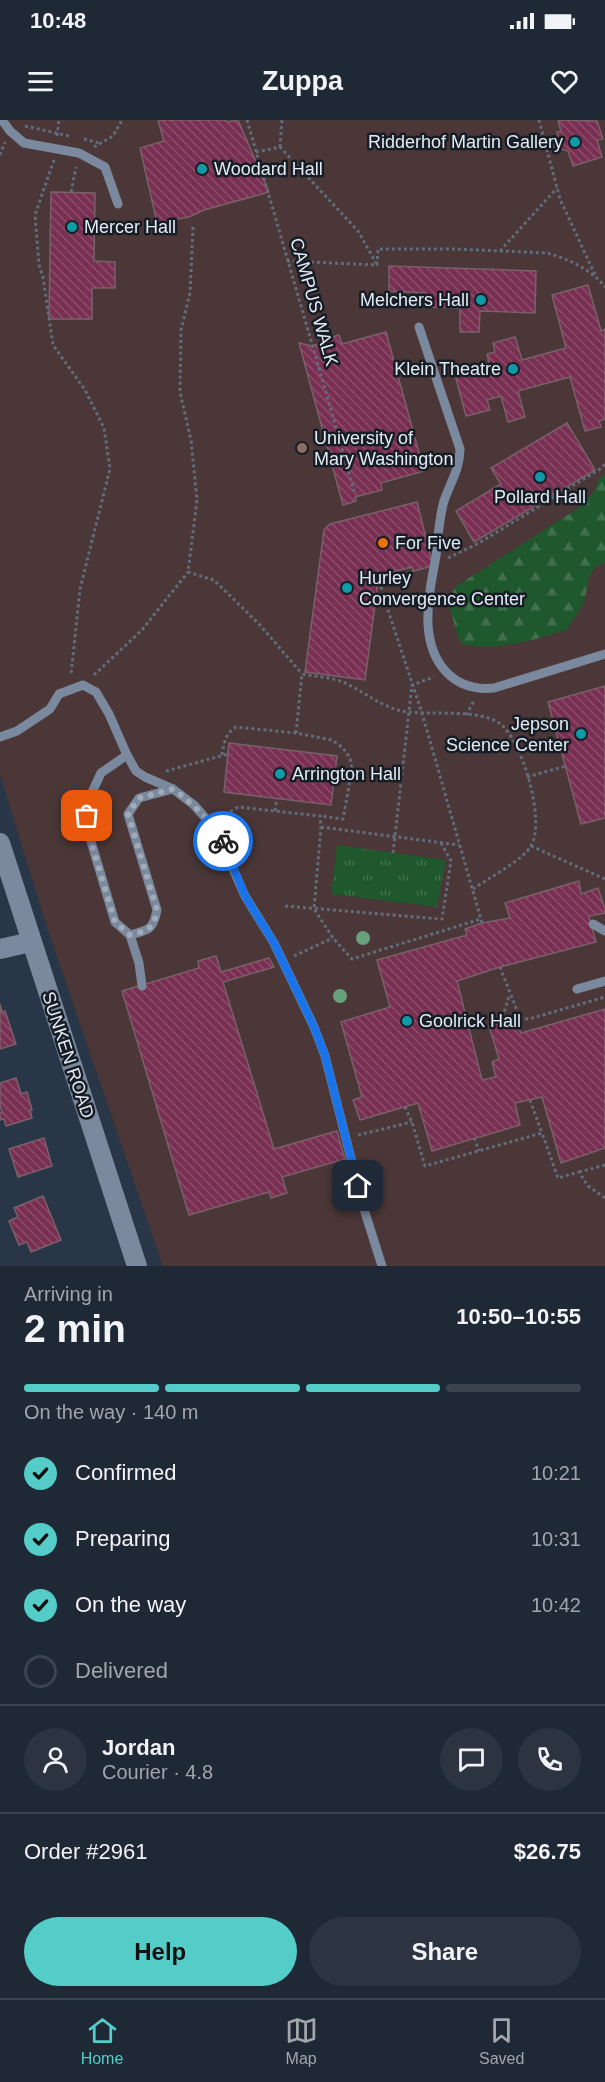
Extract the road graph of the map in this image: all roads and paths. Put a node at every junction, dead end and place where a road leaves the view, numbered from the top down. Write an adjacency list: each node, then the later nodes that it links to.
1 (2, 120): 10 (lane)
2 (59, 120): 7 (path)
3 (247, 120): 11 (path, CAMPUS WALK)
4 (282, 120): 9 (path)
5 (539, 120): 12 (path)
6 (17, 124): 7 (path)
7 (57, 133): 8 (path); 10 (path)
8 (99, 142)
9 (280, 147): 11 (path); 17 (path)
10 (58, 148): 13 (lane); 19 (path)
11 (256, 152): 16 (path, CAMPUS WALK)
12 (557, 188): 15 (path); 18 (path)
13 (118, 204)
14 (193, 227): 26 (path)
15 (500, 251): 17 (path); 18 (path)
16 (286, 261): 17 (path); 24 (path, CAMPUS WALK)
17 (377, 265)
18 (596, 277): 21 (path)
19 (43, 278): 20 (path); 31 (path)
20 (49, 278)
21 (605, 287)
22 (419, 327): 25 (lane)
23 (605, 464): 25 (path)
24 (354, 492)
25 (435, 562): 29 (lane)
26 (189, 572): 30 (path); 31 (path)
27 (380, 575): 32 (path)
28 (605, 654): 33 (lane)
29 (446, 673): 32 (path); 33 (lane)
30 (302, 674): 34 (path); 37 (path)
31 (83, 685): 38 (lane); 40 (lane)
32 (412, 685): 34 (path); 35 (path)
33 (480, 690): 36 (path)
34 (407, 712): 35 (path); 51 (path)
35 (422, 713): 36 (path); 54 (path)
36 (466, 715): 44 (path)
37 (296, 733): 41 (path); 48 (path)
38 (0, 736)
39 (228, 754): 41 (path)
40 (127, 755): 43 (lane); 63 (lane)
41 (222, 755): 43 (path)
42 (566, 766): 44 (path)
43 (145, 777): 45 (lane)
44 (527, 777): 55 (path)
45 (173, 789): 49 (lane); 63 (lane)
46 (277, 798): 47 (path)
47 (275, 811): 48 (path); 49 (path)
48 (320, 816): 50 (path)
49 (211, 824): 67 (lane)
50 (321, 827): 51 (path); 60 (path)
51 (394, 838): 53 (path); 56 (path)
52 (0, 843): 65 (street, SUNKEN ROAD)
53 (441, 843): 54 (path); 60 (path)
54 (460, 845): 58 (path)
55 (531, 846): 57 (path); 58 (path)
56 (393, 853)
57 (605, 879)
58 (472, 889): 64 (path)
59 (285, 906): 60 (path)
60 (314, 909): 64 (path)
61 (593, 924): 62 (lane)
62 (605, 931)
63 (130, 935): 70 (lane)
64 (333, 938): 67 (path)
65 (31, 942): 66 (street); 85 (street, SUNKEN ROAD)
66 (0, 949)
67 (283, 961): 79 (lane)
68 (500, 967): 72 (path)
69 (605, 981): 71 (lane)
70 (142, 986)
71 (577, 989)
72 (510, 994): 73 (path); 74 (path)
73 (605, 997)
74 (501, 1023)
75 (530, 1100): 78 (path)
76 (405, 1107): 77 (path)
77 (412, 1122): 79 (path); 81 (path)
78 (542, 1133): 81 (path); 83 (path)
79 (346, 1138): 86 (lane)
80 (474, 1138): 81 (path)
81 (479, 1151)
82 (605, 1165): 83 (path)
83 (579, 1172): 84 (path)
84 (605, 1198)
85 (137, 1266)
86 (382, 1266)

